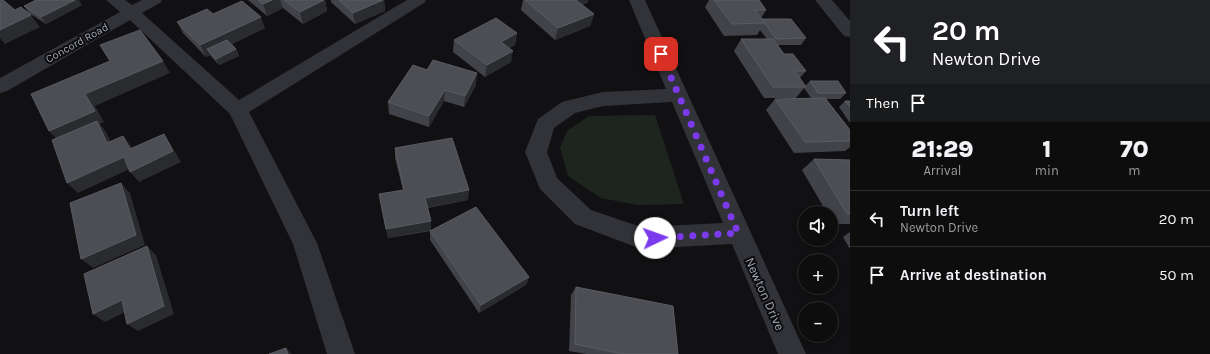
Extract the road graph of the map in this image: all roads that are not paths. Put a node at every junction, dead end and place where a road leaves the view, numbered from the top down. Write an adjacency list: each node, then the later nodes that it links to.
1 (114, 0): 6 (street)
2 (154, 0): 6 (street, Concord Road)
3 (418, 0): 10 (street)
4 (637, 0): 9 (street, Newton Drive)
5 (823, 0): 7 (street)
6 (131, 12): 8 (street, Concord Road); 10 (street)
7 (850, 32)
8 (0, 86)
9 (679, 95): 11 (street, Newton Drive); 11 (street)
10 (238, 110): 12 (street)
11 (738, 233): 13 (street, Newton Drive)
12 (341, 354)
13 (792, 354)

